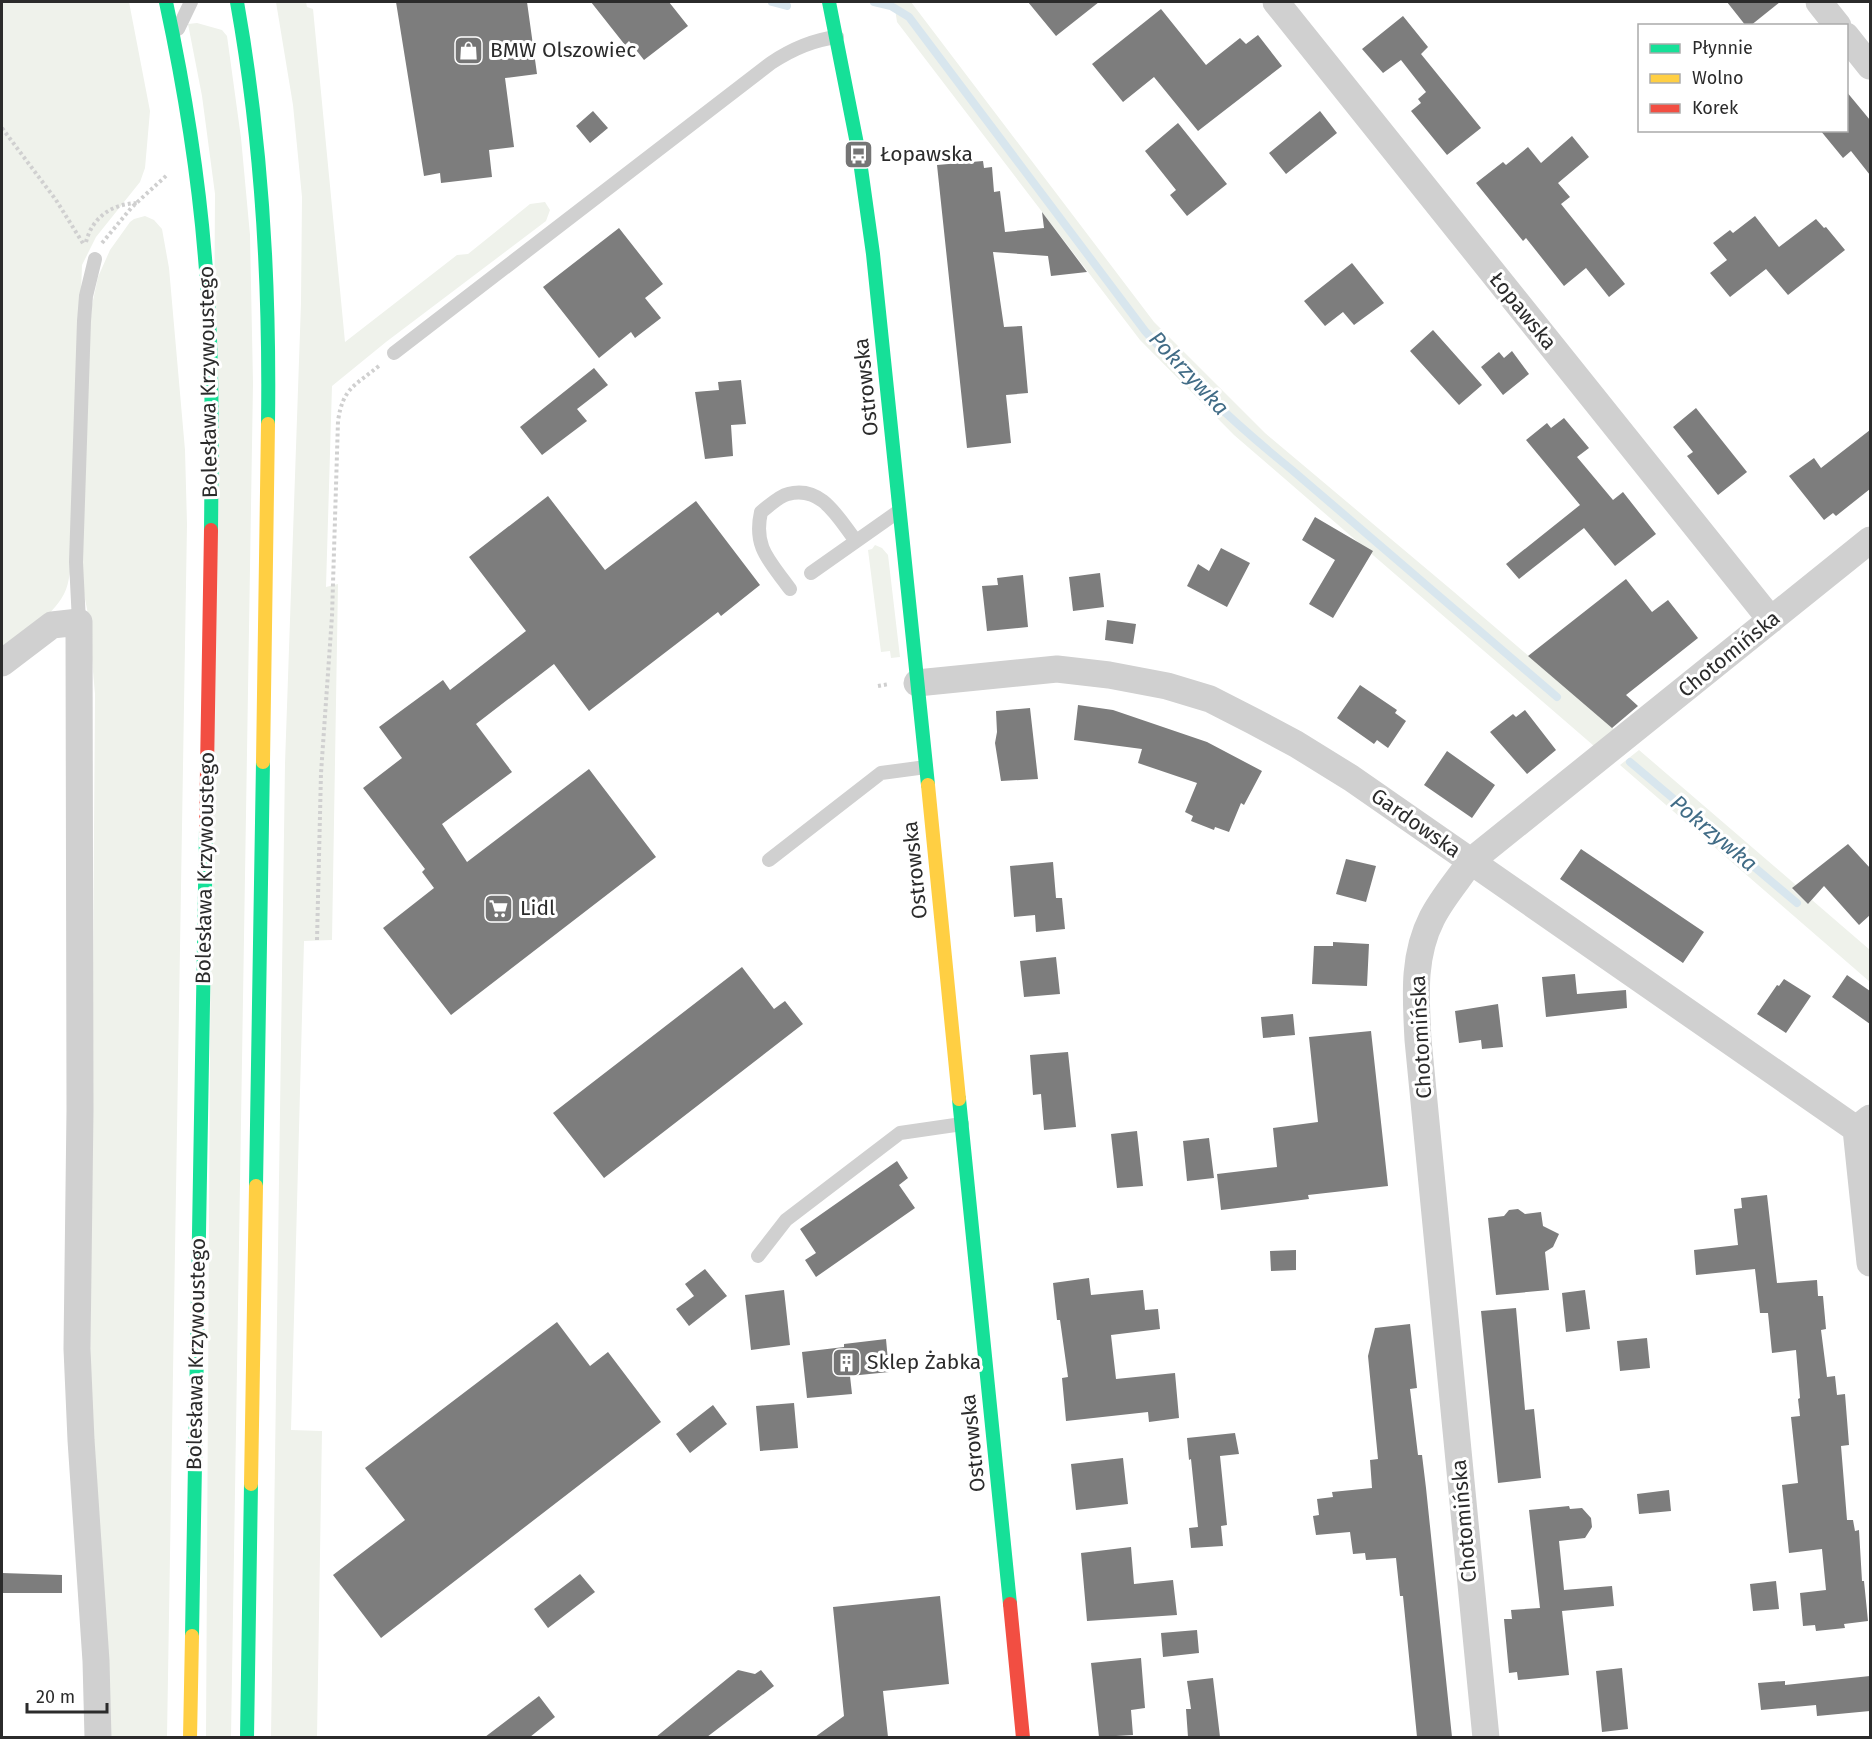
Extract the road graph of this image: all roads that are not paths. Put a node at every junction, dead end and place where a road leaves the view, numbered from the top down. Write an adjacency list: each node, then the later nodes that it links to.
1 (166, 2): 12 (main road, Bolesława Krzywoustego)
2 (191, 2): 12 (lane)
3 (221, 2): 8 (lane)
4 (237, 2): 8 (main road)
5 (829, 2): 10 (main road, Ostrowska)
6 (1276, 2): 21 (street, Łopawska)
7 (1819, 2): 9 (street)
8 (241, 21): 34 (main road)
9 (1836, 24)
10 (837, 37): 15 (lane); 16 (main road, Ostrowska)
11 (1848, 38): 13 (street)
12 (178, 57): 33 (main road, Bolesława Krzywoustego)
13 (1870, 66)
14 (95, 259): 22 (lane)
15 (394, 353)
16 (900, 510): 18 (lane); 24 (main road, Ostrowska)
17 (1870, 540): 21 (street, Chotomińska)
18 (856, 541): 19 (lane); 20 (lane)
19 (811, 573)
20 (790, 589)
21 (1771, 620): 27 (street, Chotomińska)
22 (80, 622): 23 (street); 32 (street)
23 (2, 663)
24 (917, 683): 25 (main road, Ostrowska); 27 (street, Gardowska)
25 (926, 767): 26 (lane); 29 (main road, Ostrowska)
26 (769, 860)
27 (1471, 861): 28 (street, Gardowska); 36 (street, Chotomińska)
28 (1863, 1123): 31 (street)
29 (962, 1124): 30 (lane); 35 (main road, Ostrowska)
30 (758, 1256)
31 (1870, 1263)
32 (98, 1737)
33 (189, 1737)
34 (247, 1737)
35 (1023, 1737)
36 (1485, 1737)

